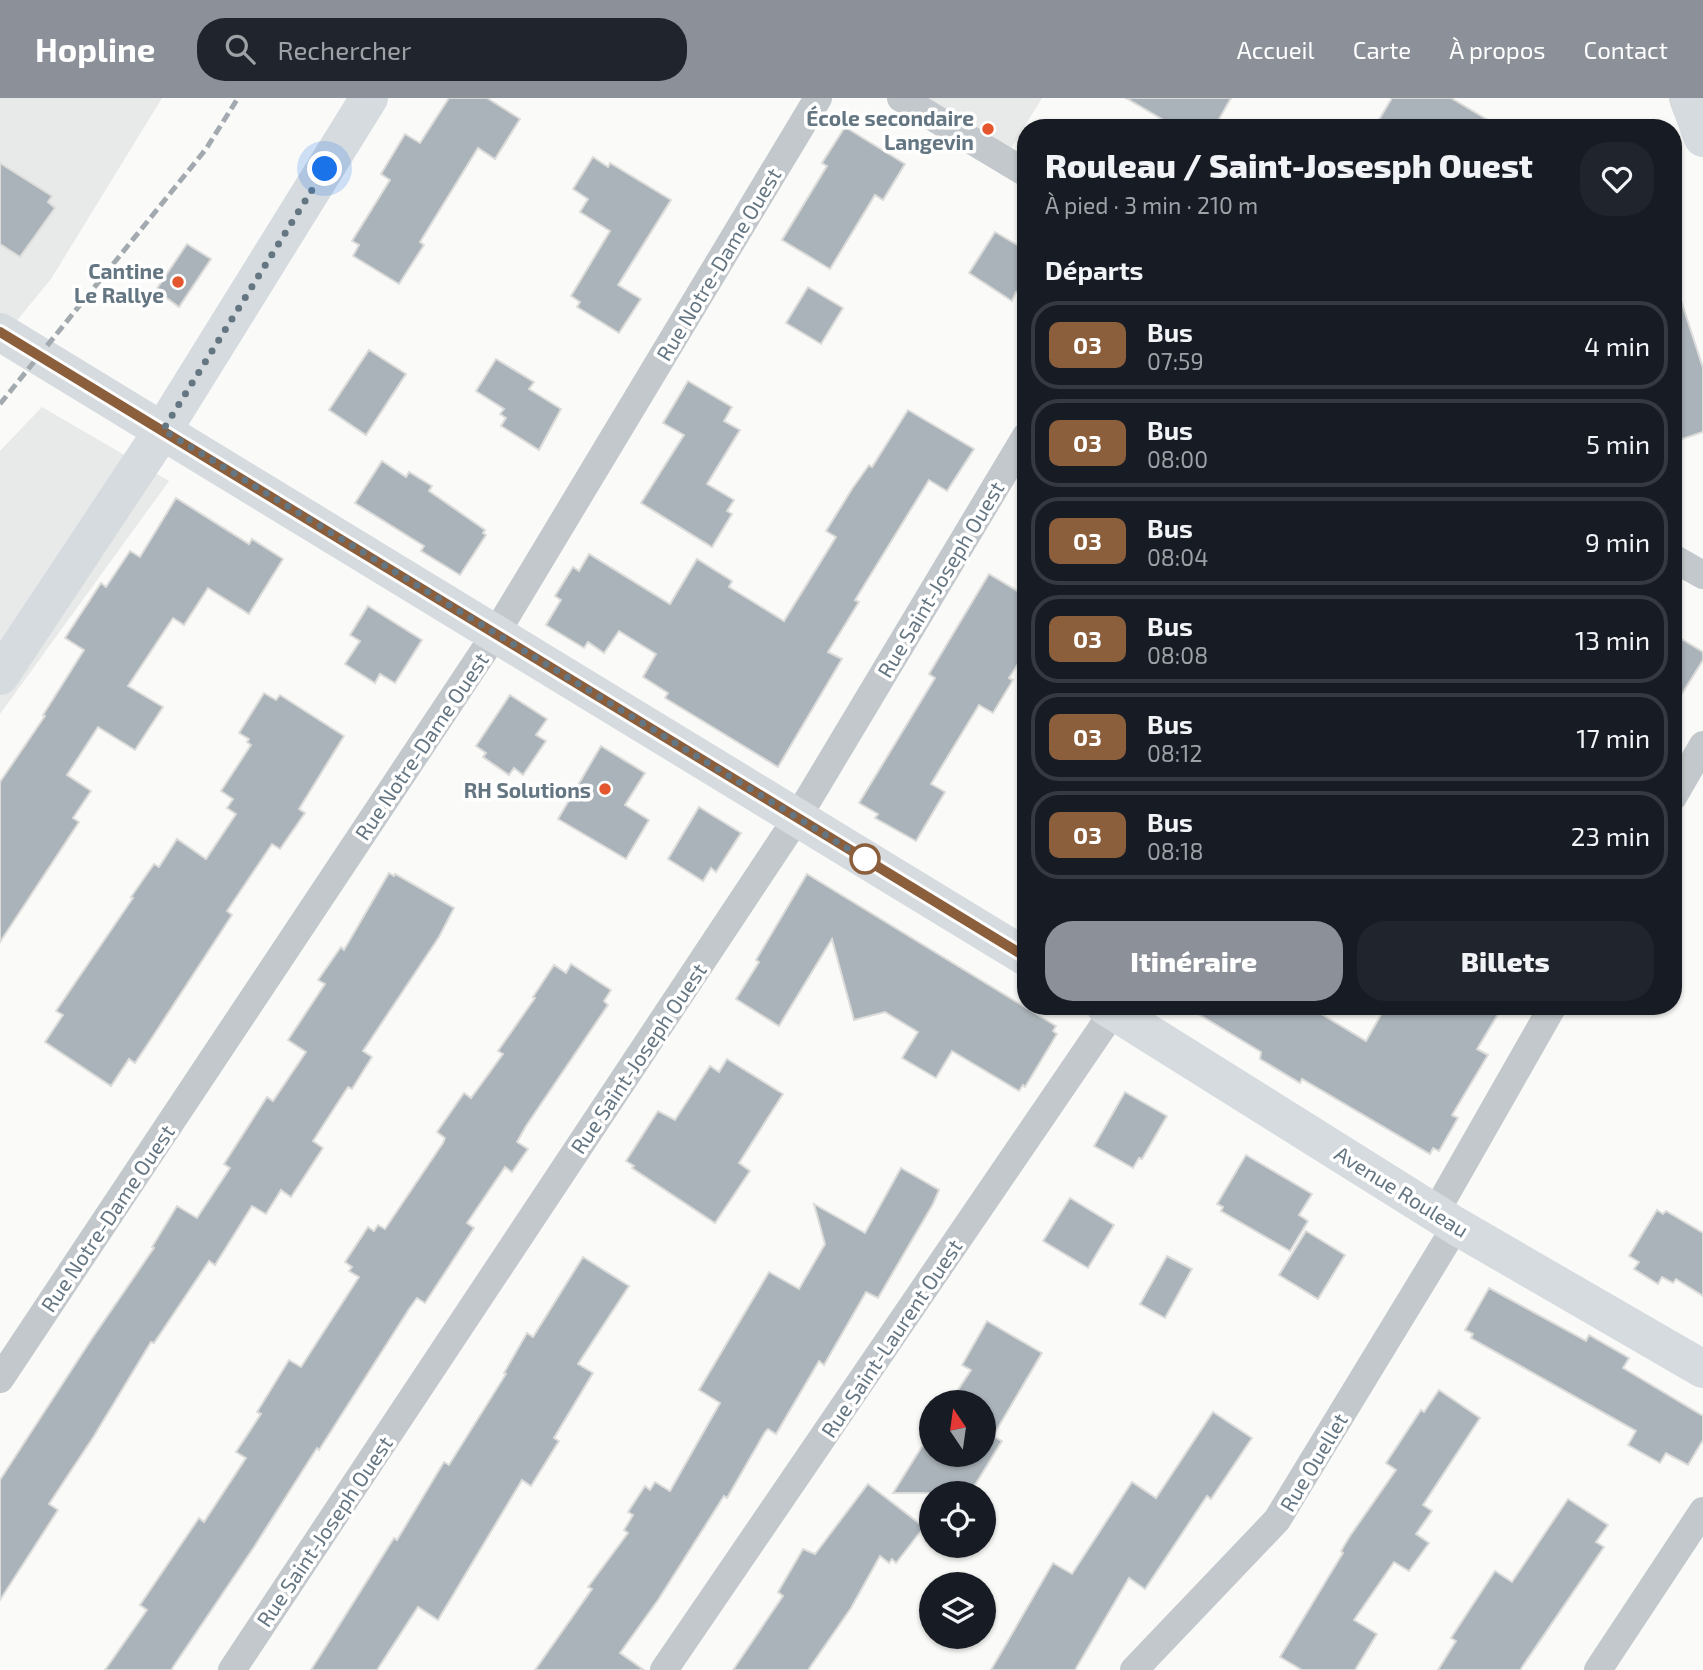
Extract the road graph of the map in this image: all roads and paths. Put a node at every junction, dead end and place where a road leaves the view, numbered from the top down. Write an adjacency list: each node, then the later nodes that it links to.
1 (369, 98): 8 (street)
2 (818, 98): 12 (street, Rue Notre-Dame Ouest)
3 (901, 98): 6 (street)
4 (1688, 98): 5 (street)
5 (1703, 138)
6 (1017, 168)
7 (0, 332): 8 (street)
8 (163, 430): 12 (street); 13 (street)
9 (1017, 451): 16 (street, Rue Saint-Joseph Ouest)
10 (1682, 563): 11 (street)
11 (1703, 575)
12 (496, 634): 16 (street); 23 (street, Rue Notre-Dame Ouest)
13 (0, 676)
14 (1703, 745): 15 (street)
15 (1682, 781)
16 (797, 818): 17 (street); 25 (street, Rue Saint-Joseph Ouest)
17 (1017, 952)
18 (1107, 1015): 26 (street, Rue Saint-Laurent Ouest)
19 (1123, 1015): 21 (street, Avenue Rouleau)
20 (1548, 1015): 21 (street, Rue Ouellet)
21 (1446, 1219): 22 (street, Avenue Rouleau); 27 (street, Rue Ouellet)
22 (1703, 1369)
23 (0, 1379)
24 (1703, 1511): 28 (street)
25 (232, 1670)
26 (664, 1670)
27 (1133, 1670)
28 (1598, 1670)

